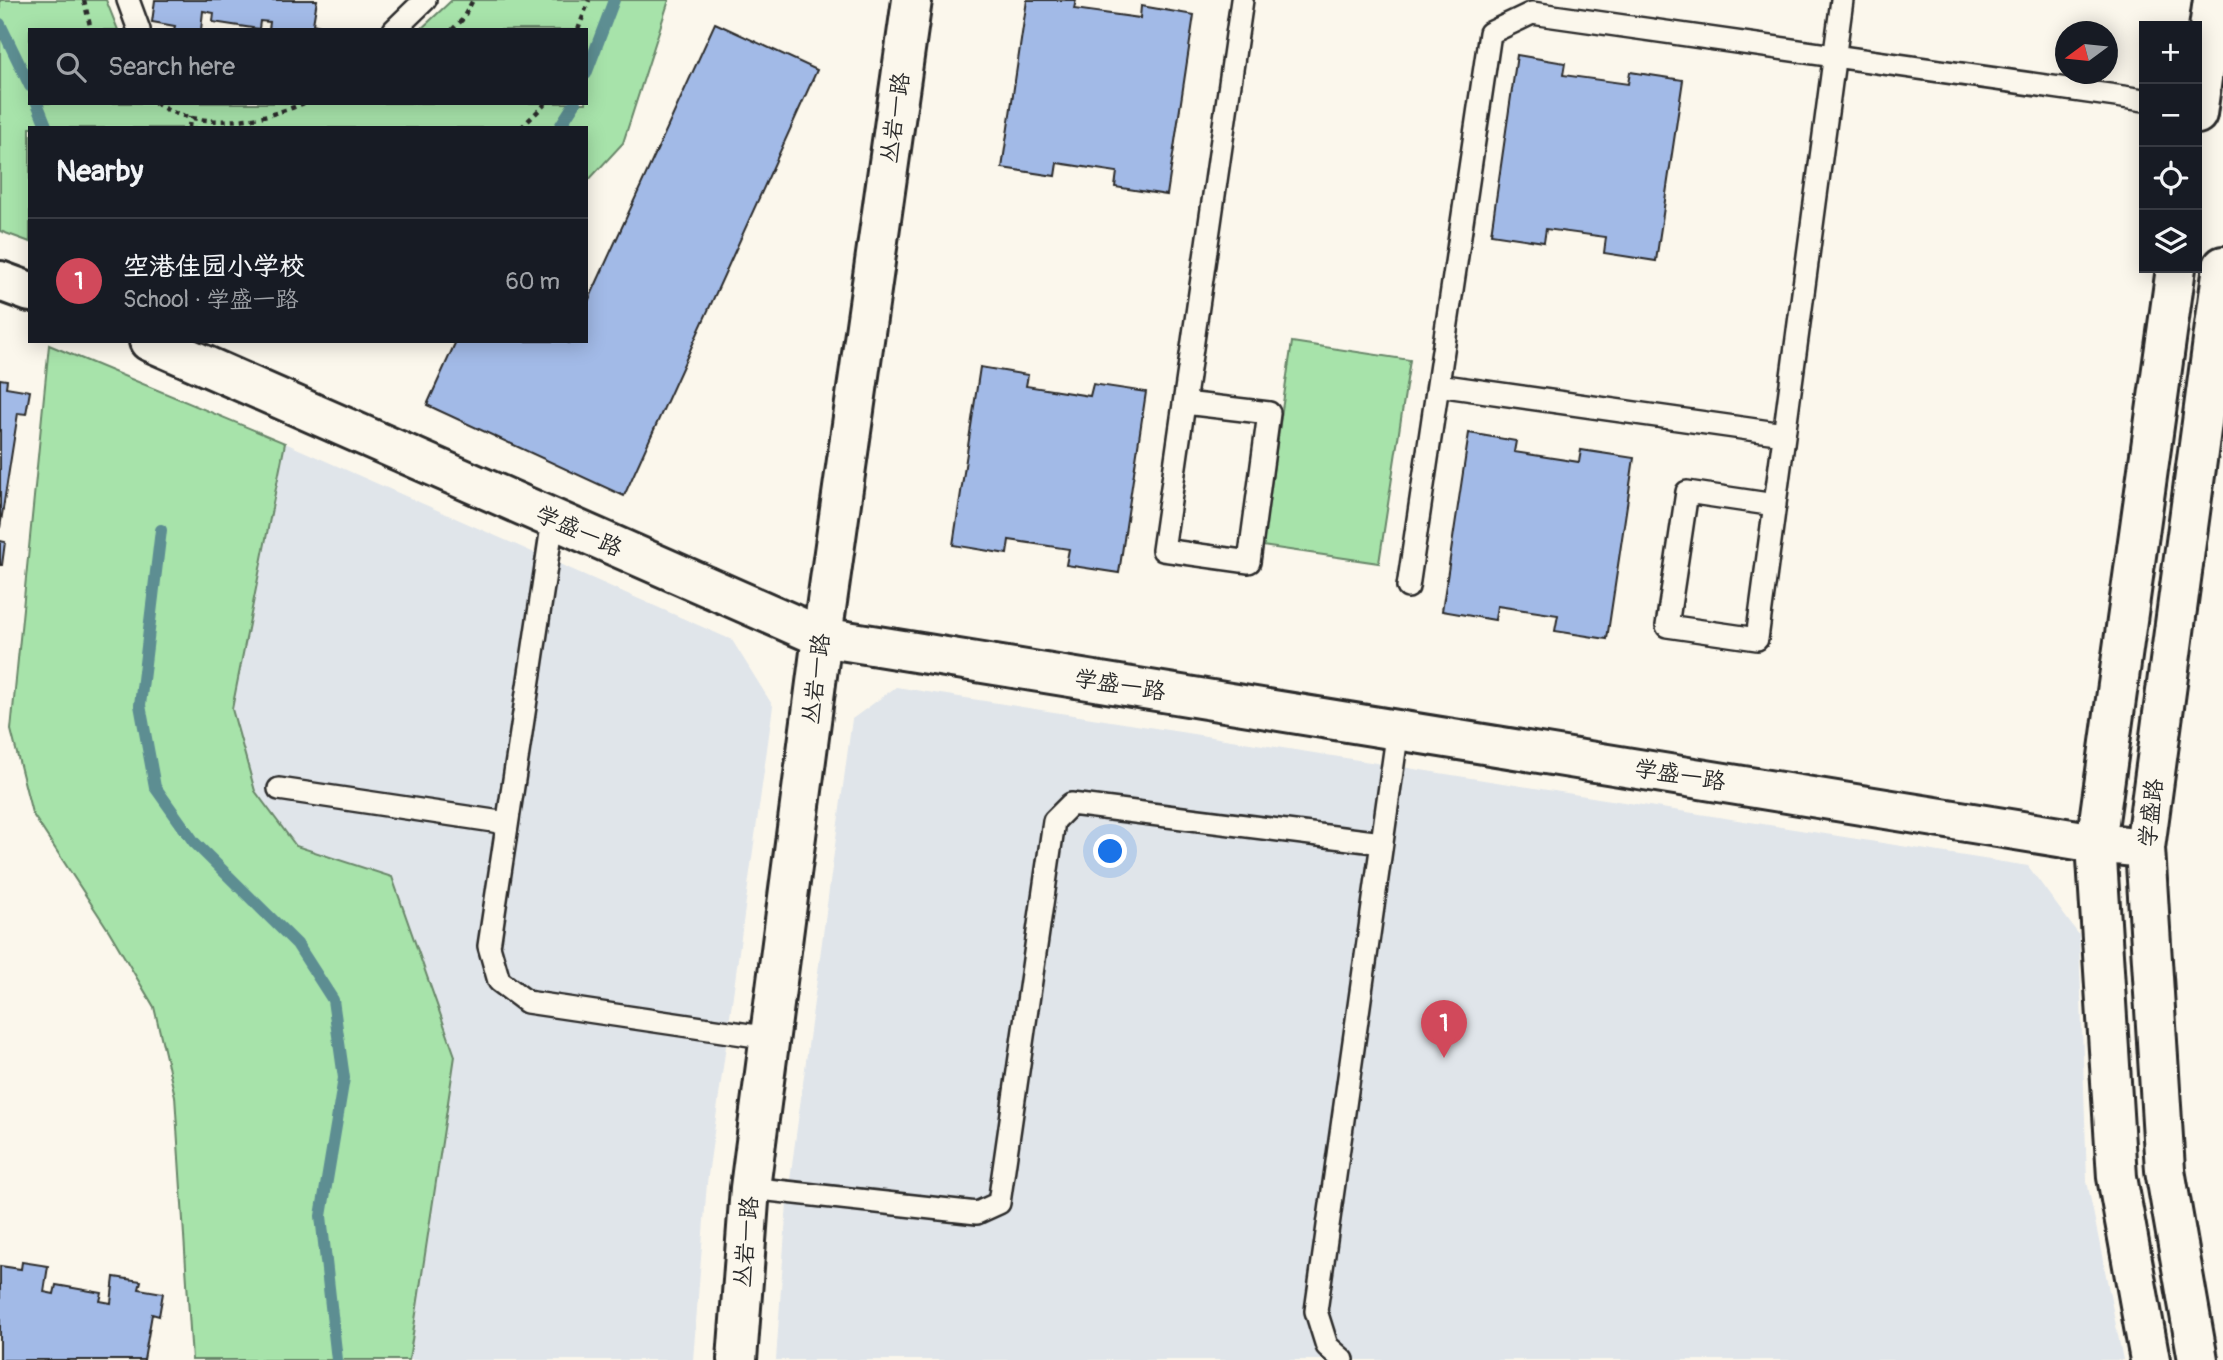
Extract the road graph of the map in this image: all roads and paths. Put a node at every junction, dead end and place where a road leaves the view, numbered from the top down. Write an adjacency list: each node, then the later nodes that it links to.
1 (84, 0): 10 (path)
2 (128, 0): 11 (lane)
3 (425, 0): 12 (lane)
4 (473, 0): 13 (path)
5 (589, 0): 14 (path)
6 (912, 0): 35 (street, 丛岩一路)
7 (1242, 0): 30 (lane)
8 (1842, 0): 15 (lane)
9 (2213, 0): 16 (street)
10 (91, 28)
11 (138, 28)
12 (396, 28)
13 (454, 28)
14 (579, 28)
15 (1834, 56): 17 (lane); 29 (lane); 31 (lane)
16 (2201, 84)
17 (2139, 99)
18 (158, 105): 21 (path)
19 (299, 105): 21 (path)
20 (544, 105): 23 (path)
21 (190, 116): 22 (path)
22 (189, 126)
23 (523, 126)
24 (2223, 266): 41 (street, 学盛路)
25 (2175, 273): 40 (street)
26 (0, 281): 27 (street)
27 (28, 291)
28 (154, 343): 33 (street, 学盛一路)
29 (1438, 386): 31 (lane); 34 (lane)
30 (1185, 403): 30 (lane)
31 (1784, 434): 32 (lane)
32 (1775, 505): 32 (lane)
33 (553, 520): 35 (street, 学盛一路); 38 (lane)
34 (1408, 587)
35 (822, 637): 36 (street, 学盛一路); 42 (street, 丛岩一路)
36 (1398, 729): 39 (lane); 40 (street, 学盛一路)
37 (279, 789): 38 (lane)
38 (508, 823): 42 (lane)
39 (1382, 843): 43 (lane); 45 (lane)
40 (2096, 843): 41 (street, 学盛一路); 46 (street)
41 (2145, 848): 47 (street, 学盛路)
42 (770, 1038): 43 (street, 丛岩一路)
43 (750, 1188): 44 (street, 丛岩一路)
44 (737, 1360)
45 (1343, 1360)
46 (2150, 1360)
47 (2198, 1360)

